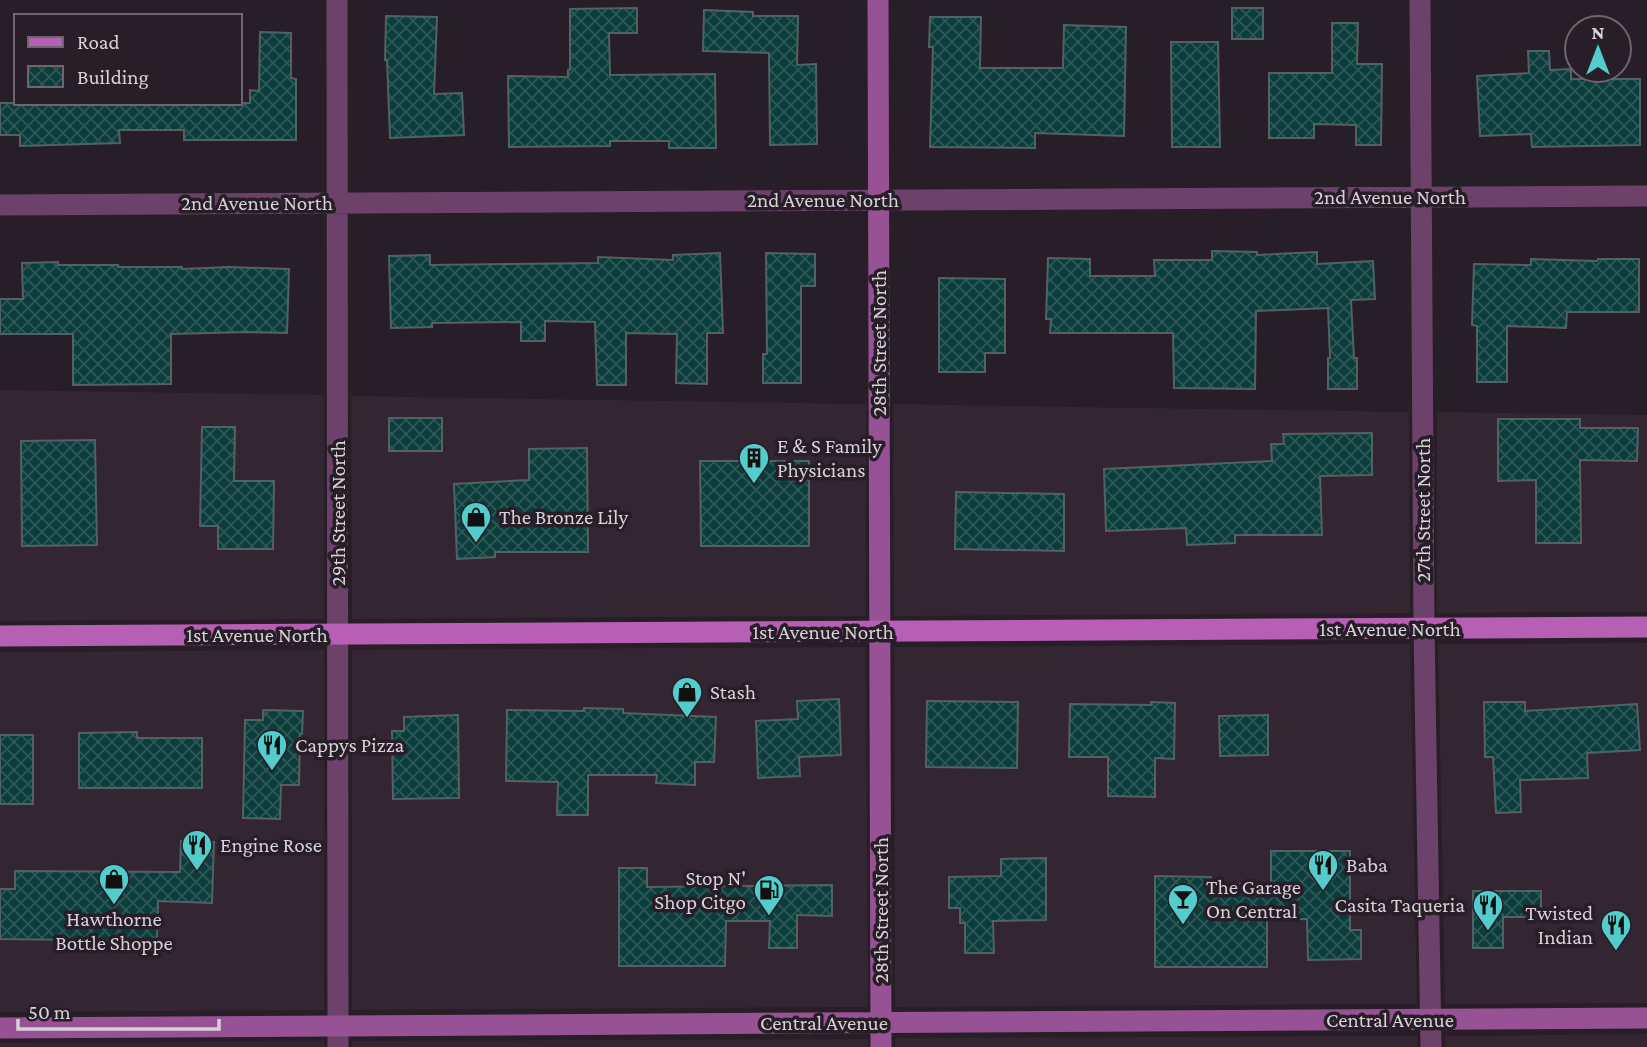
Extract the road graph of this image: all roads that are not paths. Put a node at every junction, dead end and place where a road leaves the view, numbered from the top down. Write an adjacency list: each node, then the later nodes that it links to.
1 (337, 0): 7 (street, 29th Street North)
2 (878, 0): 6 (street, 28th Street North)
3 (1420, 0): 5 (street, 27th Street North)
4 (1647, 196): 5 (street, 2nd Avenue North)
5 (1422, 197): 6 (street, 2nd Avenue North); 10 (street, 27th Street North)
6 (879, 200): 7 (street, 2nd Avenue North); 11 (street, 28th Street North)
7 (337, 203): 8 (street, 2nd Avenue North); 12 (street, 29th Street North)
8 (0, 205)
9 (1647, 627): 10 (main road, 1st Avenue North)
10 (1424, 629): 11 (main road, 1st Avenue North); 15 (street, 27th Street North)
11 (880, 632): 12 (main road, 1st Avenue North); 16 (street, 28th Street North)
12 (338, 634): 13 (main road, 1st Avenue North); 18 (street, 29th Street North)
13 (0, 636)
14 (1647, 1018): 15 (street, Central Avenue)
15 (1431, 1020): 16 (street, Central Avenue); 20 (street, 27th Street North)
16 (881, 1023): 18 (street, Central Avenue); 19 (street, 28th Street North)
17 (0, 1028): 18 (street, Central Avenue)
18 (338, 1036)
19 (881, 1047)
20 (1431, 1047)

